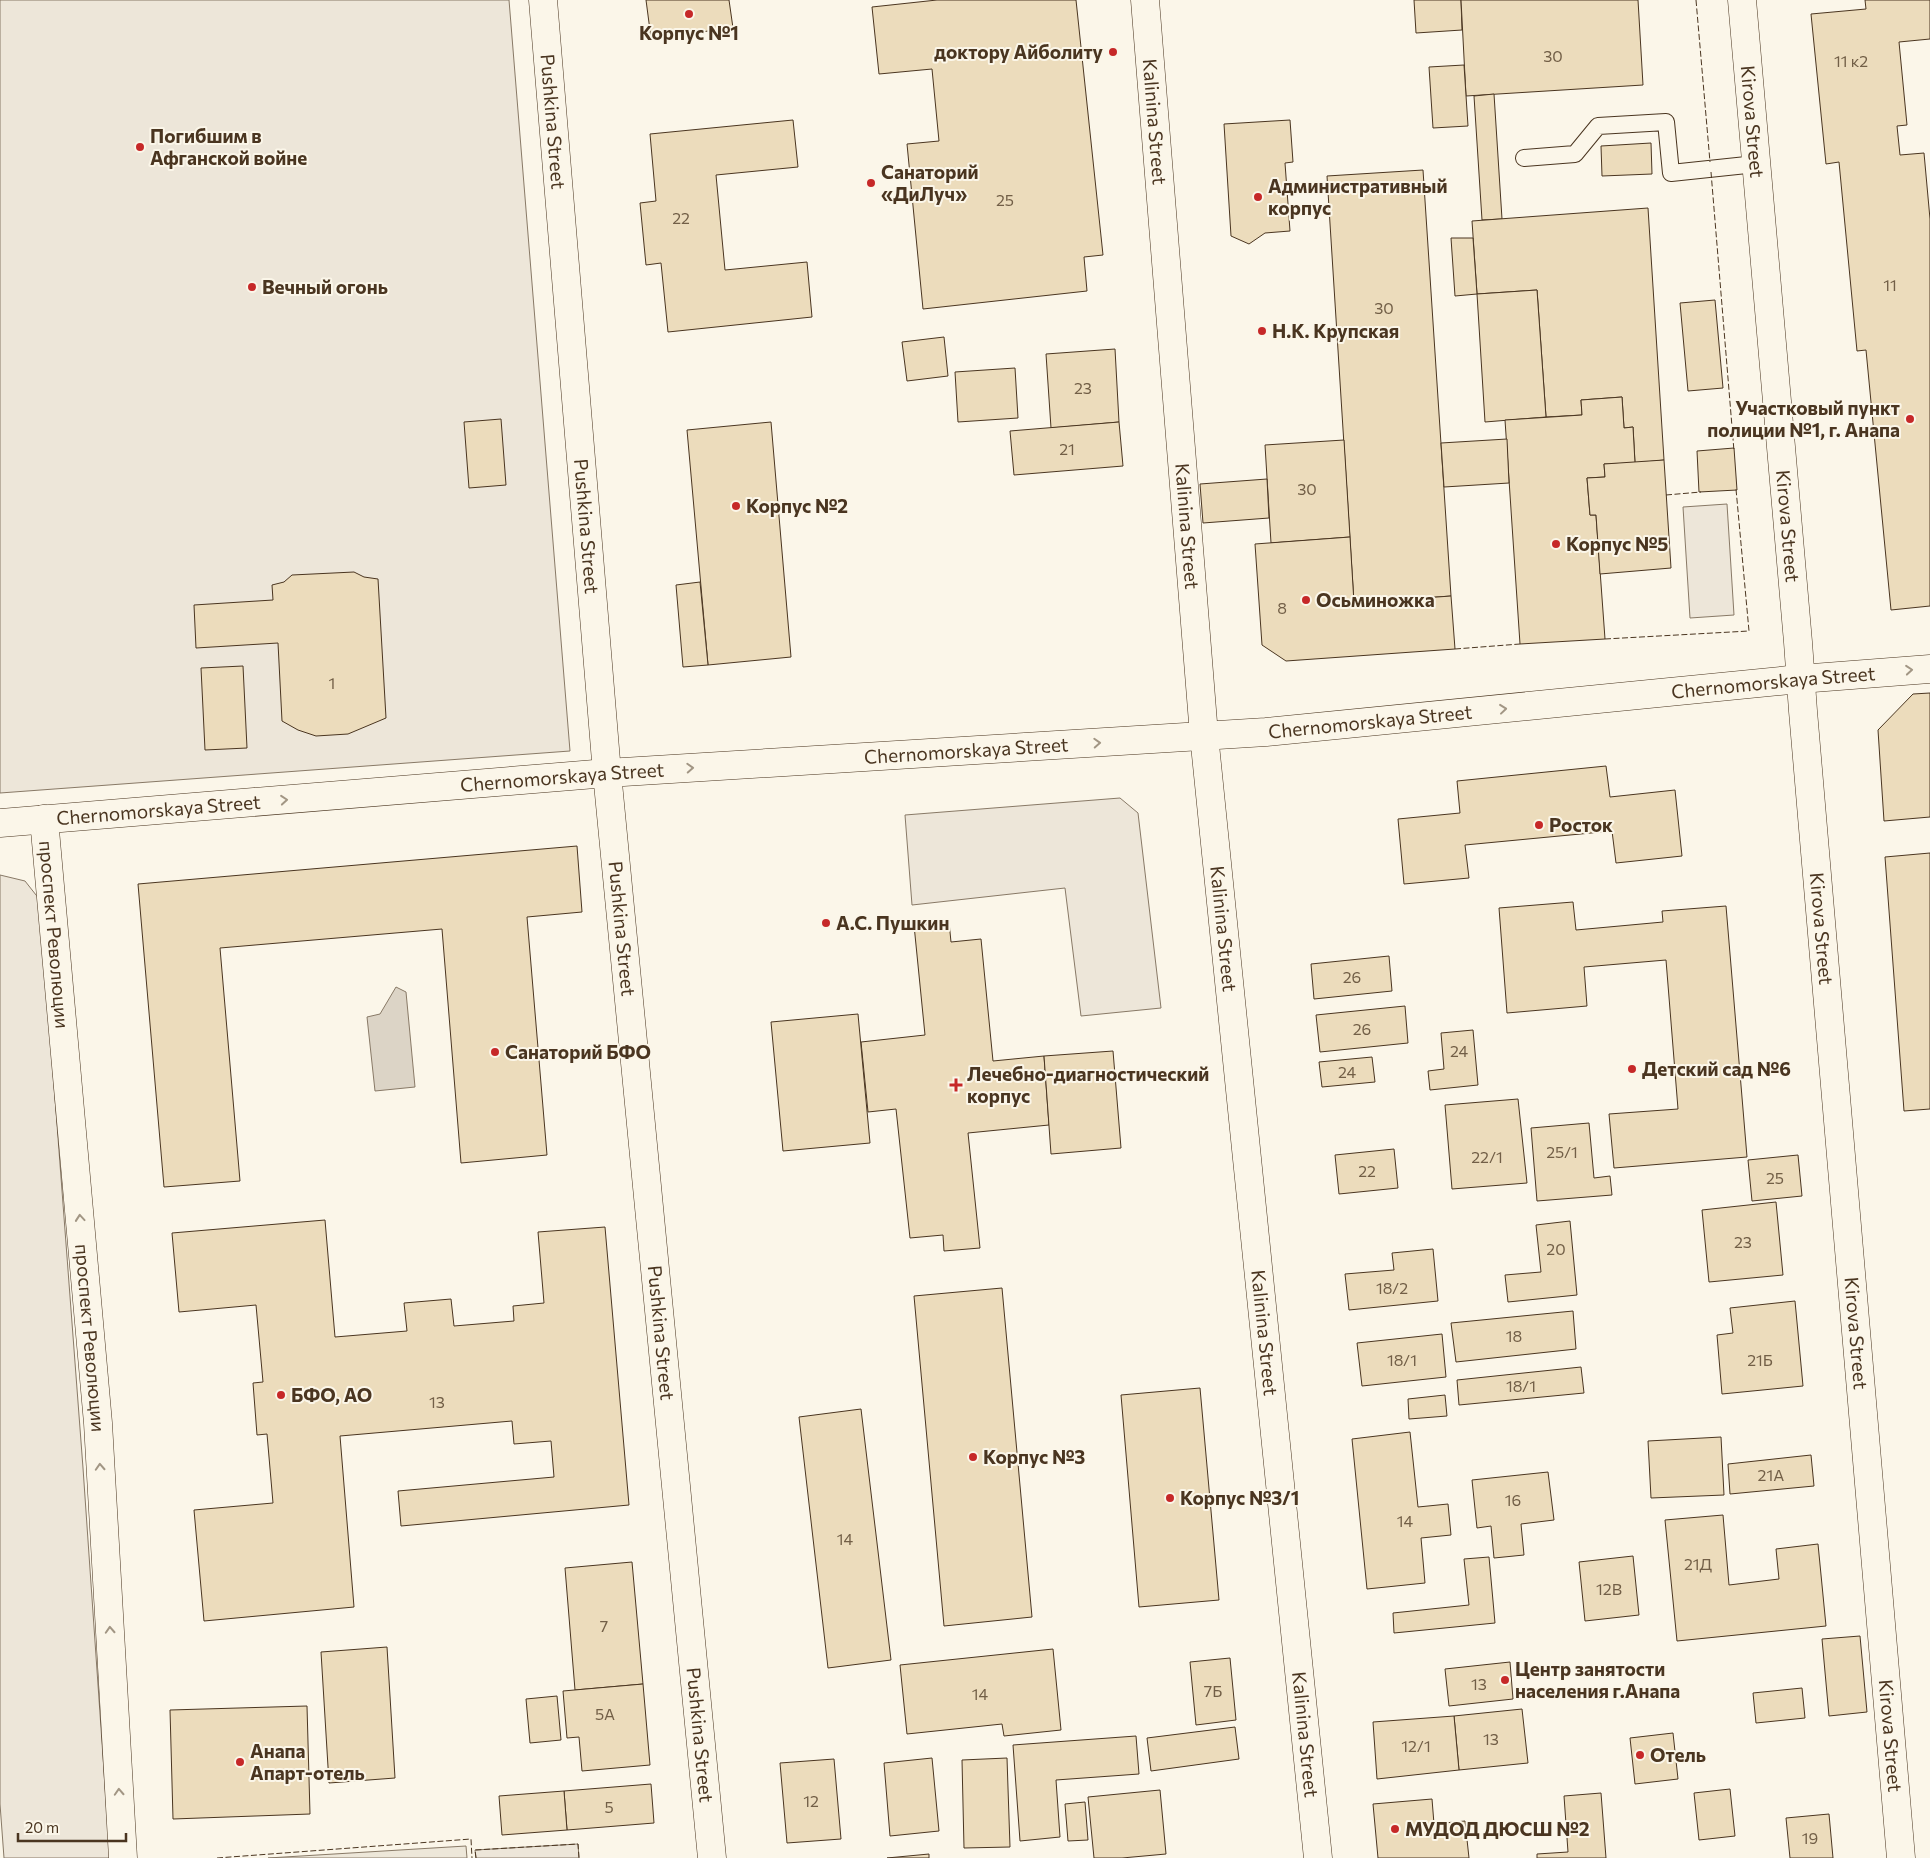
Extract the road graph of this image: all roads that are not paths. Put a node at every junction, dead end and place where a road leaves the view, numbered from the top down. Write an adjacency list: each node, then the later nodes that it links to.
1 (542, 0): 9 (street, Pushkina Street)
2 (1145, 0): 8 (street, Kalinina Street)
3 (1742, 0): 5 (street, Kirova Street)
4 (1524, 158): 5 (lane)
5 (1756, 164): 7 (street, Kirova Street)
6 (1930, 669): 7 (street, Chernomorskaya Street, one-way to 6)
7 (1800, 679): 8 (street, Chernomorskaya Street, one-way to 7); 15 (street, Kirova Street)
8 (1204, 735): 9 (street, Chernomorskaya Street, one-way to 8); 14 (street, Kalinina Street)
9 (606, 773): 10 (street, Chernomorskaya Street, one-way to 9); 13 (street, Pushkina Street)
10 (44, 819): 11 (street, Chernomorskaya Street); 12 (street, проспект Революции, one-way to 10)
11 (0, 823)
12 (122, 1858)
13 (712, 1858)
14 (1318, 1858)
15 (1901, 1858)

